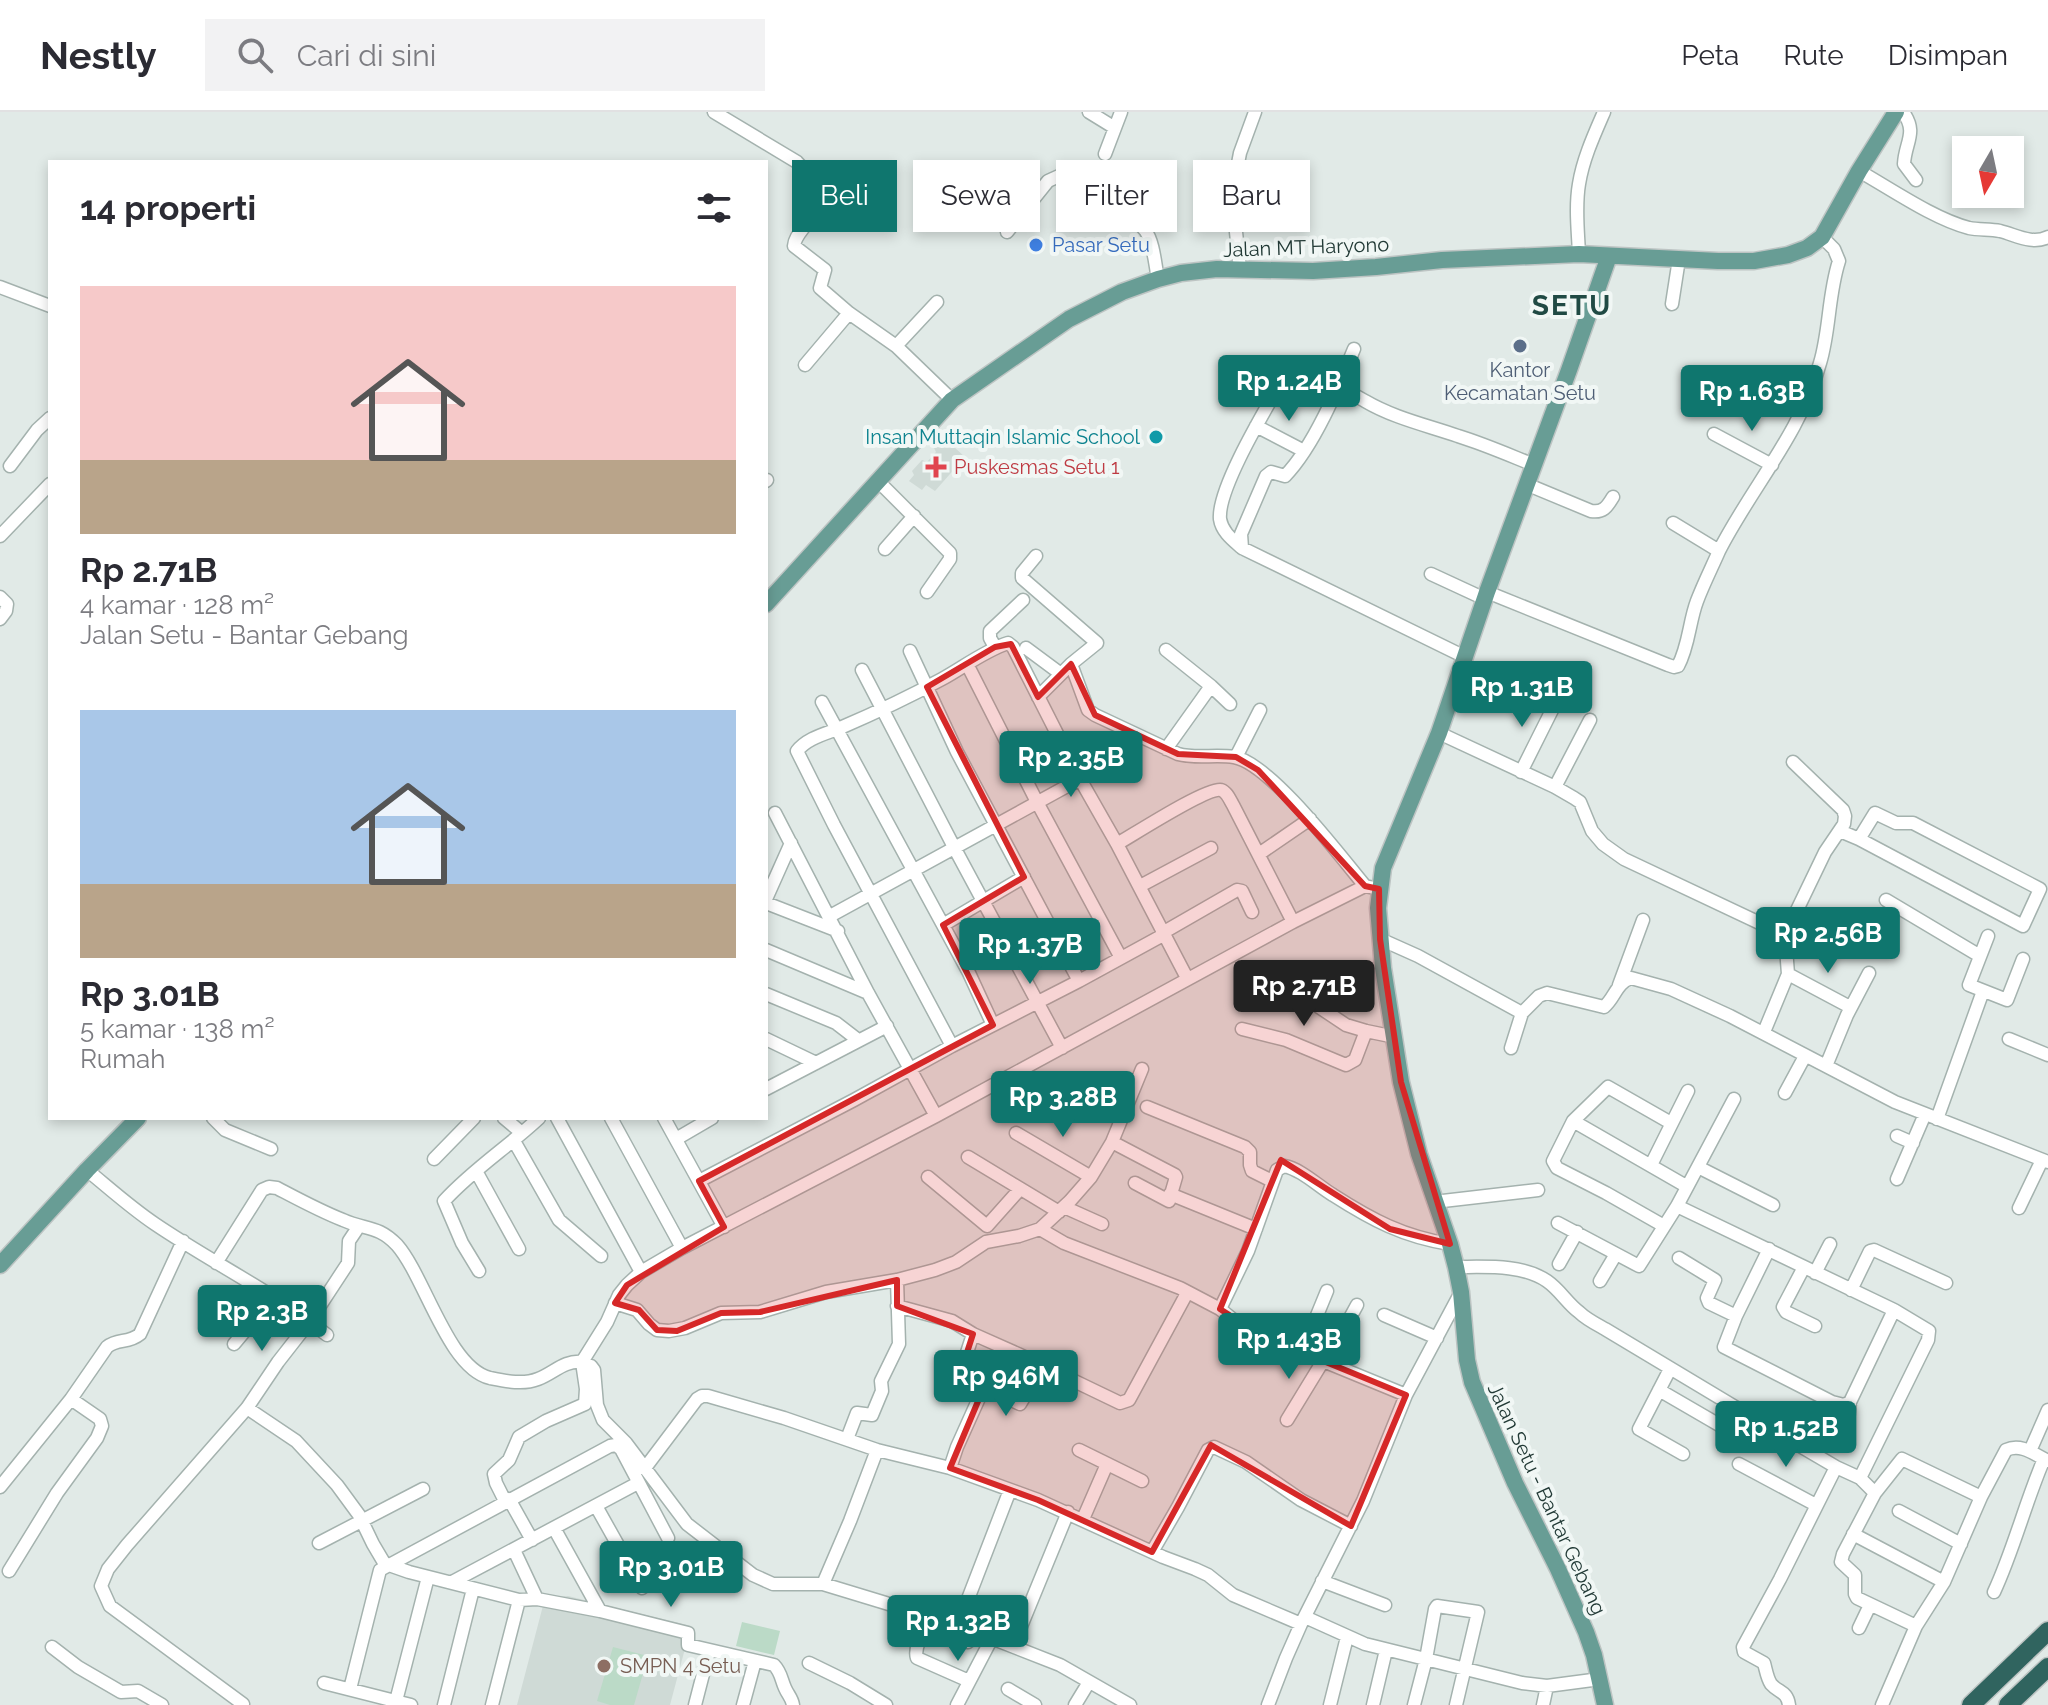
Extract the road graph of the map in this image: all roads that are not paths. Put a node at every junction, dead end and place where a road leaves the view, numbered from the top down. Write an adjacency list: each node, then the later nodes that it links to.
1 (714, 112): 24 (street)
2 (1089, 112): 8 (street)
3 (1121, 112): 8 (street)
4 (1255, 112): 18 (street)
5 (1604, 112): 15 (street)
6 (1896, 112): 10 (main road)
7 (1903, 112): 11 (street)
8 (1115, 128): 9 (street)
9 (1105, 154)
10 (1859, 171): 13 (main road); 14 (street)
11 (1916, 180)
12 (1040, 191): 19 (street)
13 (1822, 237): 17 (main road, Jalan MT Haryono); 35 (street)
14 (2048, 237)
15 (1579, 254): 16 (main road, Jalan MT Haryono); 18 (main road, Jalan MT Haryono)
16 (1609, 256): 17 (main road, Jalan MT Haryono); 34 (main road, Jalan Setu - Bantar Gebang)
17 (1679, 259): 22 (street)
18 (1240, 269): 19 (main road, Jalan MT Haryono)
19 (1158, 279): 29 (main road, Jalan MT Haryono)
20 (0, 287): 23 (street)
21 (937, 302): 25 (street)
22 (1672, 304)
23 (48, 305)
24 (849, 313): 25 (street); 27 (street)
25 (896, 346): 29 (street)
26 (1354, 349): 28 (street)
27 (805, 365)
28 (1339, 386): 31 (street); 33 (street); 34 (street)
29 (952, 400): 37 (main road, Jalan MT Haryono)
30 (48, 420): 36 (street)
31 (1256, 426): 33 (street); 44 (street)
32 (1714, 434): 35 (street)
33 (1304, 451): 44 (street)
34 (1534, 465): 38 (main road, Jalan Setu - Bantar Gebang)
35 (1772, 465): 46 (street)
36 (10, 466)
37 (879, 482): 41 (street); 52 (main road, Jalan MT Haryono)
38 (1526, 484): 40 (street); 50 (main road, Jalan Setu - Bantar Gebang)
39 (48, 486): 43 (street)
40 (1613, 497)
41 (914, 516): 45 (street); 49 (street)
42 (1673, 523): 46 (street)
43 (0, 536)
44 (1242, 548): 59 (street)
45 (885, 549)
46 (1719, 551): 50 (street)
47 (1036, 556): 61 (street)
48 (1431, 574): 50 (street)
49 (927, 592)
50 (1486, 596): 59 (main road, Jalan Setu - Bantar Gebang)
51 (0, 597): 54 (street)
52 (768, 598)
53 (1023, 600): 55 (street)
54 (0, 619)
55 (995, 647): 60 (street); 66 (street)
56 (1026, 648): 63 (street)
57 (1166, 650): 64 (street)
58 (910, 651): 65 (street)
59 (1465, 657): 74 (main road, Jalan Setu - Bantar Gebang)
60 (967, 664): 65 (street); 81 (street)
61 (1071, 664): 63 (street); 75 (street)
62 (862, 670): 70 (street)
63 (1061, 674): 66 (street)
64 (1211, 686): 68 (street); 75 (street)
65 (927, 687): 70 (street); 84 (street)
66 (1038, 697): 79 (street)
67 (822, 702): 73 (street)
68 (1230, 704)
69 (1555, 704): 78 (street)
70 (882, 709): 73 (street); 90 (street)
71 (1260, 710): 76 (street)
72 (1590, 720): 80 (street)
73 (837, 729): 92 (street); 96 (street)
74 (1439, 733): 78 (street); 95 (main road, Jalan Setu - Bantar Gebang)
75 (1166, 749): 76 (street)
76 (1236, 757): 83 (street)
77 (1793, 762): 85 (street)
78 (1521, 772): 80 (street)
79 (1080, 779): 81 (street); 88 (street)
80 (1555, 787): 108 (street)
81 (1037, 802): 84 (street); 113 (street)
82 (775, 813): 87 (street)
83 (1310, 819): 91 (street); 95 (street)
84 (996, 825): 90 (street); 93 (street)
85 (1840, 831): 86 (street); 108 (street)
86 (1859, 839): 86 (street)
87 (791, 843): 97 (street); 102 (street)
88 (1117, 844): 91 (street); 94 (street)
89 (1211, 848): 94 (street)
90 (955, 849): 92 (street); 99 (street)
91 (1259, 854): 104 (street)
92 (914, 870): 96 (street); 105 (street)
93 (1024, 877): 99 (street); 118 (street)
94 (1140, 886): 107 (street)
95 (1372, 888): 104 (street); 110 (main road, Jalan Setu - Bantar Gebang)
96 (871, 893): 102 (street); 136 (street)
97 (768, 896)
98 (1886, 900): 112 (street)
99 (985, 901): 105 (street); 124 (street)
100 (768, 902): 106 (street)
101 (1252, 912): 107 (street)
102 (830, 916): 106 (street)
103 (1643, 920): 119 (street)
104 (1293, 922): 117 (street)
105 (943, 925): 127 (street)
106 (838, 931): 122 (street)
107 (1165, 933): 113 (street); 117 (street)
108 (1785, 935): 116 (street)
109 (1988, 936): 112 (street)
110 (1380, 939): 126 (street); 132 (main road, Jalan Setu - Bantar Gebang)
111 (768, 951): 122 (street)
112 (1980, 956): 121 (street)
113 (1121, 958): 118 (street)
114 (2023, 959): 121 (street)
115 (1869, 973): 125 (street)
116 (1788, 974): 125 (street); 131 (street)
117 (1187, 978): 137 (street)
118 (1079, 981): 124 (street)
119 (1618, 987): 126 (street); 131 (street)
120 (1295, 991): 130 (street)
121 (1983, 991): 151 (street)
122 (868, 993): 128 (street)
123 (768, 995): 135 (street)
124 (1037, 1002): 127 (street); 137 (street)
125 (1850, 1007): 142 (street)
126 (1522, 1013): 138 (street)
127 (993, 1025): 136 (street)
128 (887, 1026): 135 (street); 143 (street)
129 (1242, 1029): 130 (street)
130 (1366, 1031): 132 (street)
131 (1764, 1032): 140 (street)
132 (1395, 1037): 187 (main road, Jalan Setu - Bantar Gebang)
133 (2009, 1039): 139 (street)
134 (768, 1040): 141 (street)
135 (858, 1040): 141 (street)
136 (952, 1046): 143 (street)
137 (1062, 1048): 150 (street)
138 (1511, 1048)
139 (2048, 1055)
140 (1805, 1056): 142 (street); 147 (street)
141 (816, 1063): 145 (street)
142 (1826, 1066): 151 (street)
143 (911, 1069): 150 (street); 180 (street)
144 (1142, 1069): 167 (street)
145 (768, 1088)
146 (1688, 1091): 162 (street)
147 (1785, 1093)
148 (1734, 1099): 174 (street)
149 (1147, 1107): 181 (street)
150 (936, 1116): 196 (street)
151 (1931, 1116): 168 (street); 171 (street)
152 (136, 1120): 175 (main road)
153 (215, 1120): 169 (street)
154 (472, 1120): 172 (street)
155 (505, 1120): 165 (street)
156 (537, 1120): 165 (street)
157 (558, 1120): 215 (street)
158 (612, 1120): 203 (street)
159 (665, 1120): 166 (street)
160 (709, 1120): 166 (street)
161 (1573, 1121): 162 (street); 173 (street); 195 (street)
162 (1671, 1123): 173 (street)
163 (1016, 1133): 178 (street)
164 (1897, 1136): 168 (street)
165 (518, 1137): 176 (street); 207 (street)
166 (676, 1139): 180 (street)
167 (1112, 1142): 178 (street); 186 (street)
168 (1913, 1143): 179 (street)
169 (271, 1149)
170 (968, 1157): 184 (street)
171 (2045, 1158): 190 (street)
172 (434, 1159)
173 (1651, 1165): 183 (street)
174 (1698, 1167): 183 (street); 188 (street)
175 (87, 1170): 200 (street); 211 (main road)
176 (476, 1171): 204 (street); 214 (street)
177 (928, 1177): 184 (street)
178 (1091, 1177): 191 (street)
179 (1897, 1179)
180 (699, 1181): 196 (street)
181 (1272, 1181): 198 (street); 201 (street)
182 (1135, 1183): 186 (street)
183 (1686, 1186): 189 (street)
184 (1020, 1189): 191 (street)
185 (1538, 1190): 187 (street)
186 (1170, 1194): 198 (street)
187 (1434, 1202): 201 (main road, Jalan Setu - Bantar Gebang)
188 (1773, 1205)
189 (1677, 1206): 195 (street); 205 (street)
190 (2019, 1208)
191 (1061, 1209): 193 (street); 197 (street)
192 (1558, 1223): 199 (street)
193 (1102, 1224)
194 (359, 1226): 209 (street); 231 (street); 240 (street)
195 (1664, 1226): 206 (street)
196 (724, 1227): 203 (street)
197 (1040, 1229): 216 (street); 222 (street)
198 (1256, 1229): 227 (street)
199 (1577, 1232): 206 (street); 210 (street)
200 (183, 1241): 209 (street); 245 (street)
201 (1450, 1244): 212 (main road, Jalan Setu - Bantar Gebang)
202 (1830, 1244): 213 (street)
203 (682, 1248): 215 (street)
204 (519, 1249)
205 (1769, 1249): 213 (street); 230 (street)
206 (1616, 1254): 217 (street)
207 (601, 1256)
208 (1679, 1258): 230 (street)
209 (216, 1263): 223 (street)
210 (1559, 1264)
211 (0, 1265)
212 (1456, 1267): 221 (main road, Jalan Setu - Bantar Gebang); 241 (street)
213 (1810, 1270): 219 (street); 232 (street)
214 (479, 1271)
215 (641, 1272): 224 (street)
216 (897, 1280): 224 (street); 226 (street)
217 (1600, 1281)
218 (1946, 1283): 219 (street)
219 (1851, 1290): 228 (street)
220 (1327, 1291): 237 (street)
221 (1461, 1292): 235 (street); 320 (main road, Jalan Setu - Bantar Gebang)
222 (1187, 1293): 227 (street); 239 (street)
223 (273, 1297): 231 (street); 236 (street)
224 (621, 1305): 240 (street)
225 (1357, 1305): 238 (street)
226 (897, 1306): 233 (street); 251 (street)
227 (1220, 1309): 237 (street)
228 (1894, 1310): 246 (street); 264 (street)
229 (1384, 1315): 235 (street)
230 (1736, 1316): 246 (street)
231 (310, 1321): 234 (street); 247 (street)
232 (1815, 1326)
233 (973, 1334): 239 (street); 242 (street)
234 (327, 1335)
235 (1437, 1338): 244 (street)
236 (234, 1344)
237 (1302, 1352): 238 (street)
238 (1325, 1362): 244 (street); 249 (street)
239 (1036, 1363): 242 (street)
240 (583, 1364): 262 (street); 272 (street)
241 (1670, 1369): 243 (street); 260 (street)
242 (984, 1387): 263 (street)
243 (1659, 1390): 250 (street); 256 (street)
244 (1406, 1395): 279 (street)
245 (71, 1399): 267 (street); 289 (street)
246 (1850, 1402): 252 (street)
247 (247, 1408): 278 (street); 329 (street)
248 (2048, 1410): 255 (street)
249 (1287, 1420)
250 (1721, 1426)
251 (847, 1439): 253 (street); 262 (street)
252 (1846, 1440)
253 (877, 1450): 263 (street); 294 (street)
254 (1079, 1450): 258 (street)
255 (2030, 1451): 257 (street); 271 (street)
256 (1683, 1454)
257 (2046, 1460): 297 (street)
258 (1107, 1464): 265 (street); 277 (street)
259 (1739, 1464): 273 (street)
260 (1836, 1467): 264 (street); 273 (street)
261 (631, 1468): 262 (street); 266 (street); 272 (street)
262 (645, 1468): 294 (street)
263 (950, 1468): 269 (street)
264 (1860, 1478): 270 (street)
265 (1142, 1481)
266 (638, 1483): 274 (street); 282 (street)
267 (0, 1487)
268 (423, 1489): 278 (street)
269 (1010, 1490): 276 (street); 304 (street)
270 (1875, 1493): 271 (street); 281 (street)
271 (1981, 1497): 285 (street)
272 (507, 1500): 283 (street); 288 (street)
273 (1816, 1505): 350 (street)
274 (596, 1506): 280 (street); 295 (street)
275 (1899, 1511): 285 (street)
276 (1068, 1512): 277 (street); 311 (street)
277 (1083, 1519): 287 (street)
278 (362, 1521): 284 (street); 288 (street)
279 (1351, 1526): 287 (street); 291 (street)
280 (554, 1528): 283 (street); 302 (street)
281 (1853, 1534): 293 (street); 301 (street)
282 (668, 1538)
283 (532, 1540): 286 (street)
284 (319, 1543)
285 (1961, 1544): 293 (street)
286 (514, 1550): 292 (street); 298 (street)
287 (1152, 1552): 303 (street)
288 (388, 1565): 290 (street); 325 (street)
289 (9, 1571)
290 (428, 1577): 292 (street); 328 (street)
291 (1322, 1581): 300 (street); 303 (street)
292 (452, 1582): 296 (street)
293 (1944, 1582): 305 (street)
294 (823, 1584): 304 (street)
295 (642, 1588)
296 (473, 1589): 299 (street); 333 (street)
297 (1994, 1592)
298 (537, 1599): 299 (street); 302 (street)
299 (519, 1600): 334 (street)
300 (1385, 1605)
301 (1870, 1605): 305 (street); 306 (street)
302 (600, 1611): 314 (street)
303 (1303, 1620): 309 (street); 343 (street)
304 (958, 1625): 308 (street)
305 (1916, 1626): 351 (street)
306 (1859, 1628)
307 (2048, 1631): 352 (highway)
308 (977, 1633): 310 (street); 321 (street)
309 (1347, 1637): 313 (street); 344 (street)
310 (992, 1638): 311 (street); 321 (street)
311 (1013, 1646): 322 (street)
312 (52, 1647): 327 (street)
313 (1386, 1650): 315 (street); 345 (street)
314 (709, 1651): 316 (street); 335 (street)
315 (1426, 1659): 319 (street); 319 (street); 346 (street)
316 (755, 1661): 336 (street); 337 (street)
317 (809, 1663): 338 (street)
318 (2048, 1667): 353 (highway)
319 (1466, 1669): 324 (street); 347 (street)
320 (1600, 1679): 324 (street); 349 (main road, Jalan Setu - Bantar Gebang)
321 (969, 1681): 339 (street)
322 (1089, 1682): 341 (street); 342 (street)
323 (324, 1683): 325 (street)
324 (1547, 1686): 348 (street)
325 (350, 1689): 328 (street)
326 (1008, 1689): 340 (street)
327 (121, 1692): 330 (street); 331 (street)
328 (396, 1701): 332 (street)
329 (243, 1704)
330 (129, 1705)
331 (162, 1705)
332 (411, 1705)
333 (444, 1705)
334 (492, 1705)
335 (695, 1705)
336 (743, 1705)
337 (793, 1705)
338 (886, 1705)
339 (957, 1705)
340 (1035, 1705)
341 (1075, 1705)
342 (1130, 1705)
343 (1268, 1705)
344 (1330, 1705)
345 (1373, 1705)
346 (1414, 1705)
347 (1456, 1705)
348 (1543, 1705)
349 (1605, 1705)
350 (1789, 1705)
351 (1882, 1705)
352 (1971, 1705)
353 (2008, 1705)

